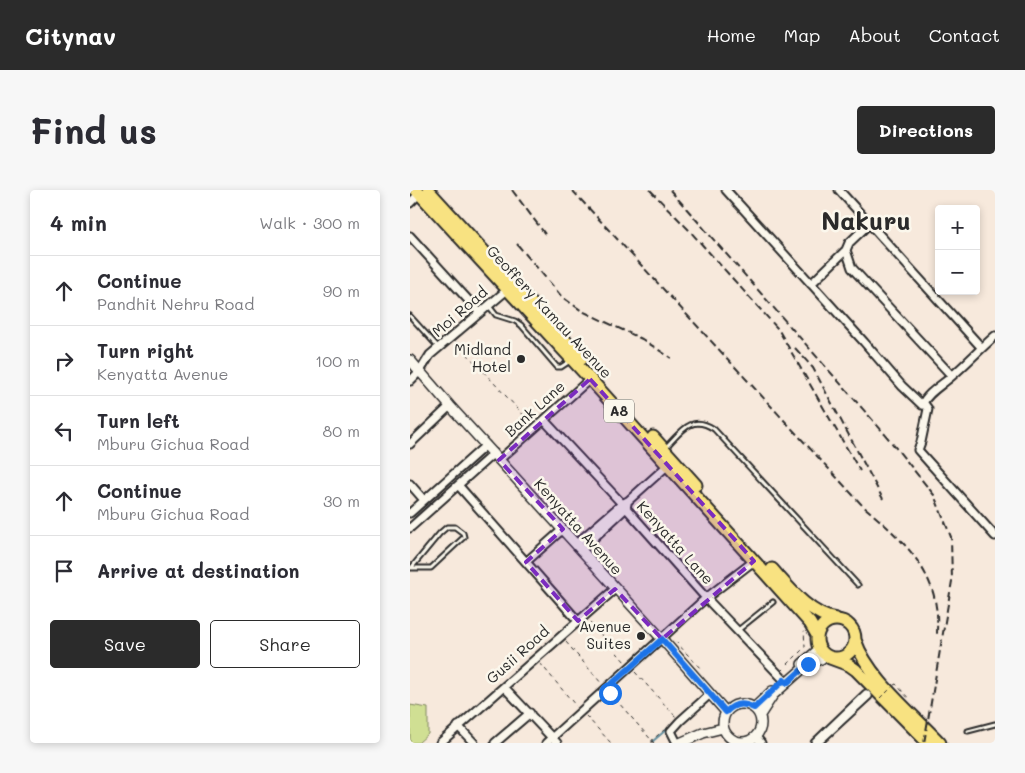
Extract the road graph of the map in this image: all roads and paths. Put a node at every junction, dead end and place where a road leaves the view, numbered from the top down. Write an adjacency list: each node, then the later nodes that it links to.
1 (726, 190): 8 (street)
2 (839, 190): 5 (street)
3 (421, 191): 4 (street); 9 (highway, Geoffery Kamau Avenue / A8); 30 (highway, Geoffery Kamau Avenue / A8)
4 (410, 203)
5 (870, 223): 7 (street); 15 (street)
6 (410, 236): 11 (street)
7 (846, 250): 8 (street); 21 (street)
8 (811, 284): 24 (street)
9 (507, 290): 10 (street, Moi Road); 18 (highway, Geoffery Kamau Avenue / A8)
10 (488, 305): 11 (street, Moi Road); 18 (lane)
11 (480, 312): 14 (street, Moi Road)
12 (410, 316): 16 (lane)
13 (995, 336): 15 (street)
14 (452, 337): 16 (street, Moi Road); 27 (path)
15 (981, 347): 21 (street)
16 (439, 348): 17 (street, Moi Road)
17 (430, 355): 19 (street, Moi Road); 20 (street, Moi Road)
18 (572, 360): 22 (highway, Geoffery Kamau Avenue / A8)
19 (411, 362): 20 (street, Kenyatta Avenue)
20 (420, 371): 23 (street, Moi Road); 25 (street, Kenyatta Avenue)
21 (952, 376): 24 (street)
22 (590, 379): 26 (street, Bank Lane); 34 (highway, Geoffery Kamau Avenue / A8)
23 (410, 381)
24 (923, 402): 48 (street)
25 (450, 406): 28 (street); 29 (street, Kenyatta Avenue)
26 (544, 420): 27 (street, Bank Lane); 42 (street, Kenyatta Lane)
27 (535, 429): 31 (street, Bank Lane)
28 (410, 444)
29 (486, 446): 31 (street, Kenyatta Avenue); 32 (street)
30 (664, 449): 53 (lane); 58 (highway, Geoffery Kamau Avenue / A8)
31 (496, 456): 33 (street, Bank Lane); 47 (street, Kenyatta Avenue)
32 (473, 457): 33 (street); 37 (street)
33 (481, 465): 36 (street, Bank Lane)
34 (668, 465): 42 (street); 50 (highway, Geoffery Kamau Avenue / A8)
35 (410, 484): 40 (street)
36 (458, 485): 39 (street, Bank Lane); 51 (street)
37 (440, 486): 38 (street); 39 (street)
38 (431, 494): 40 (street); 41 (street)
39 (448, 494): 41 (street, Bank Lane)
40 (424, 500): 43 (street)
41 (438, 502): 45 (street, Bank Lane)
42 (625, 504): 49 (street); 55 (street, Kenyatta Lane)
43 (417, 507): 44 (street); 45 (street)
44 (410, 513)
45 (424, 515): 46 (street, Bank Lane)
46 (412, 523)
47 (563, 529): 49 (street, Kenyatta Avenue); 51 (street)
48 (995, 536)
49 (578, 547): 54 (street, Kenyatta Avenue)
50 (754, 560): 55 (street); 62 (highway, Geoffery Kamau Avenue / A8)
51 (526, 562): 59 (street)
52 (411, 568): 52 (lane)
53 (858, 585)
54 (615, 589): 57 (street, Gusii Road); 64 (street, Kenyatta Avenue)
55 (706, 598): 61 (street, Kenyatta Lane); 64 (street)
56 (773, 602): 61 (lane)
57 (584, 615): 59 (street, Gusii Road); 68 (path)
58 (836, 619): 62 (highway); 65 (highway, A8)
59 (578, 621): 63 (street, Gusii Road)
60 (803, 627): 69 (path)
61 (737, 631): 69 (street, Kenyatta Lane)
62 (817, 635): 66 (highway, A8)
63 (561, 636): 67 (street, Gusii Road); 72 (path)
64 (662, 639): 68 (street); 73 (street, Kenyatta Avenue)
65 (855, 640): 66 (highway); 94 (highway, A8)
66 (825, 654): 69 (street); 93 (highway)
67 (536, 658): 70 (street, Gusii Road); 76 (path)
68 (630, 666): 72 (street); 79 (path)
69 (783, 679): 75 (street)
70 (504, 687): 78 (street); 81 (street, Gusii Road)
71 (892, 687): 74 (path, bridge)
72 (606, 689): 76 (street); 90 (path)
73 (710, 694): 77 (street, Kenyatta Avenue); 79 (street)
74 (880, 698)
75 (757, 711): 77 (street); 84 (street)
76 (581, 712): 85 (street); 89 (path)
77 (726, 712): 82 (street)
78 (530, 714): 85 (street); 88 (street)
79 (680, 721): 91 (street)
80 (995, 724): 83 (lane)
81 (458, 726): 86 (street, Gusii Road); 87 (street)
82 (723, 728): 84 (street); 91 (street)
83 (968, 731)
84 (759, 740)
85 (551, 741)
86 (440, 743)
87 (474, 743)
88 (495, 743)
89 (611, 743)
90 (654, 743)
91 (678, 743)
92 (816, 743): 92 (street)
93 (928, 743)
94 (940, 743)

